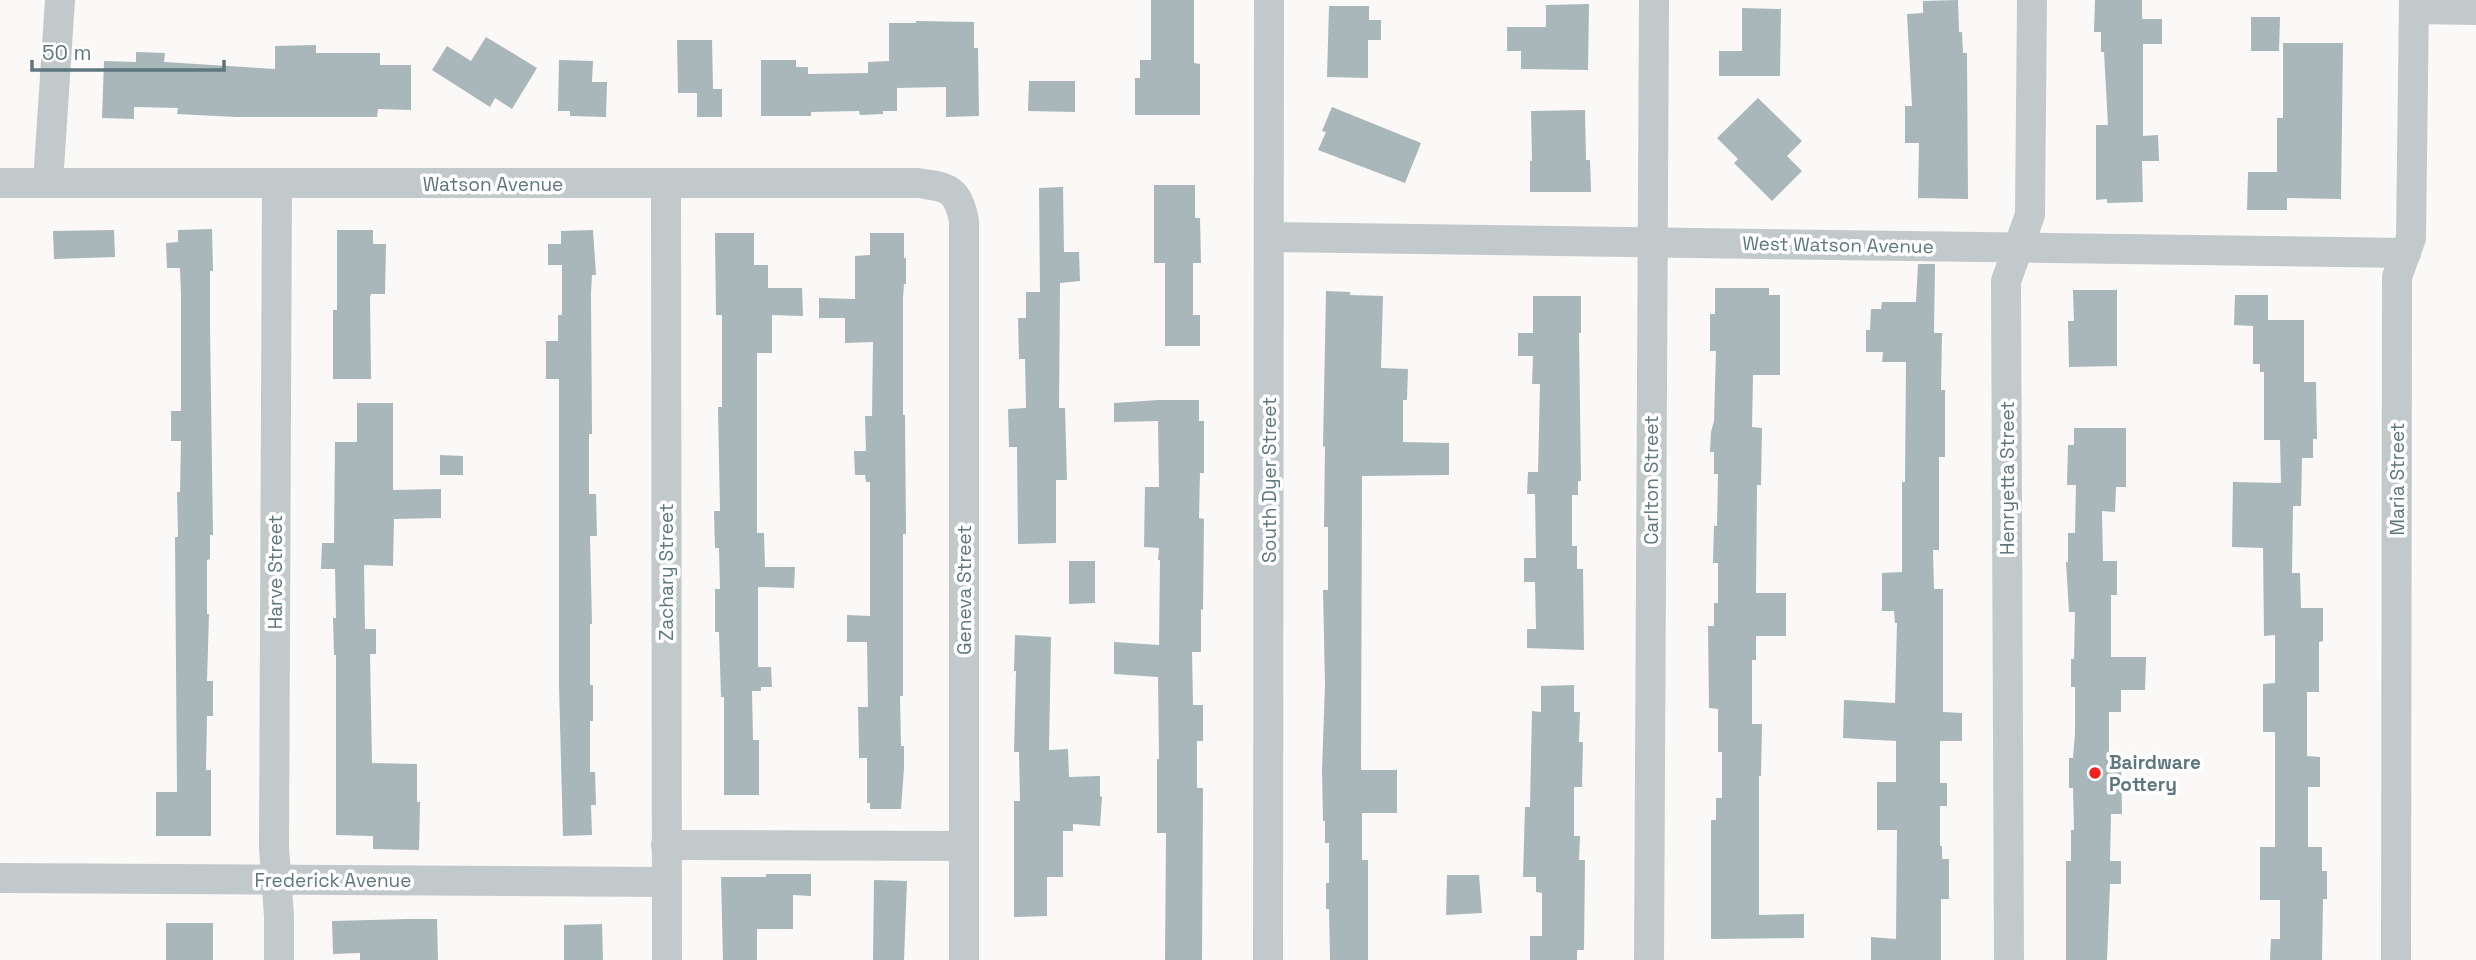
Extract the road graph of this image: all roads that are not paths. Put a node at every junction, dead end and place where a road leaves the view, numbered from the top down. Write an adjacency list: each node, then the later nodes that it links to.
1 (60, 0): 8 (street)
2 (1269, 0): 12 (street, South Dyer Street)
3 (1654, 0): 13 (street, Carlton Street)
4 (2032, 0): 14 (street, Henryetta Street)
5 (2414, 5): 6 (street); 15 (street, Maria Street)
6 (2476, 10)
7 (0, 183): 8 (street, Watson Avenue)
8 (48, 183): 9 (street, Watson Avenue)
9 (277, 184): 10 (street, Watson Avenue); 19 (street, Harve Street)
10 (666, 185): 11 (street, Watson Avenue); 16 (street, Zachary Street)
11 (964, 221): 17 (street, Geneva Street)
12 (1269, 237): 13 (street, West Watson Avenue); 24 (street, South Dyer Street)
13 (1652, 243): 14 (street, West Watson Avenue); 25 (street, Carlton Street)
14 (2018, 247): 15 (street, West Watson Avenue); 26 (street, Henryetta Street)
15 (2406, 253): 27 (street, Maria Street)
16 (666, 845): 17 (street); 20 (street, Zachary Street)
17 (964, 846): 23 (street, Geneva Street)
18 (0, 878): 19 (street, Frederick Avenue)
19 (276, 880): 20 (street, Frederick Avenue); 21 (street, Harve Street)
20 (667, 882): 22 (street, Zachary Street)
21 (279, 960)
22 (667, 960)
23 (964, 960)
24 (1268, 960)
25 (1649, 960)
26 (2009, 960)
27 (2396, 960)

